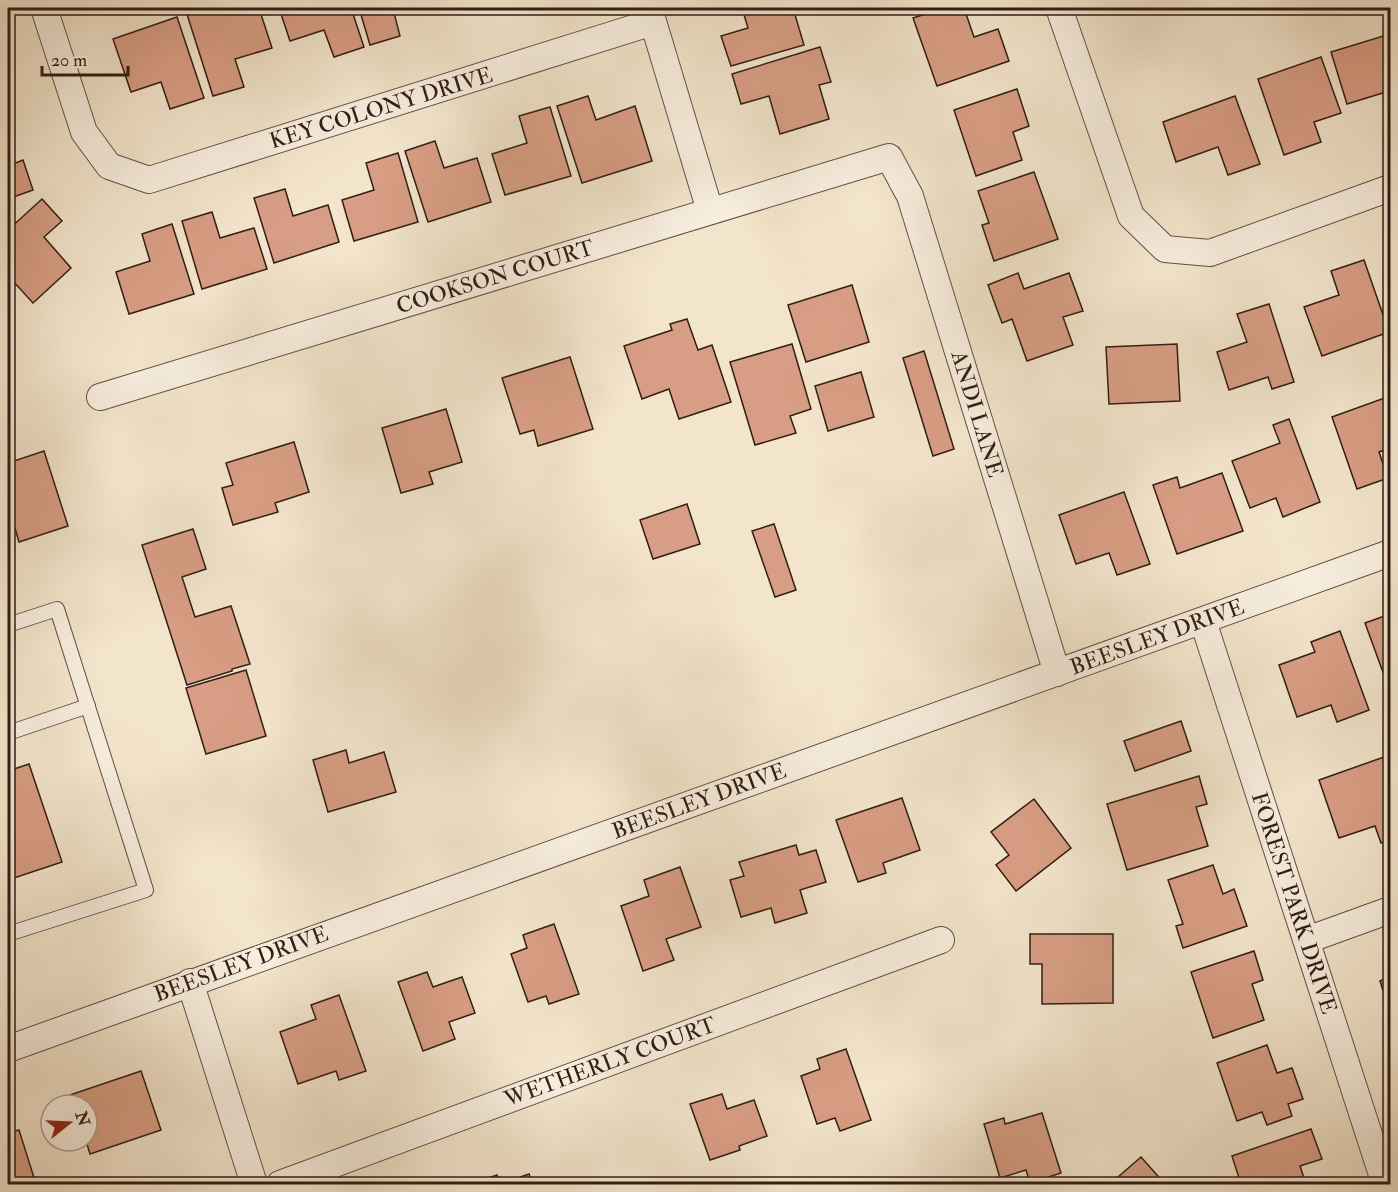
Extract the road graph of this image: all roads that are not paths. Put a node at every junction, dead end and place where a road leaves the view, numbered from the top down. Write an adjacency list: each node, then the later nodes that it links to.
1 (44, 8): 3 (street, KEY COLONY DRIVE)
2 (1059, 8): 5 (street)
3 (651, 15): 6 (street)
4 (889, 157): 6 (street, COOKSON COURT); 11 (street, ANDI LANE)
5 (1390, 188)
6 (710, 211): 7 (street, COOKSON COURT)
7 (100, 396)
8 (1390, 553): 9 (street, BEESLEY DRIVE)
9 (1203, 621): 11 (street, BEESLEY DRIVE); 17 (street, FOREST PARK DRIVE)
10 (8, 625): 12 (lane)
11 (1057, 673): 18 (street, BEESLEY DRIVE)
12 (88, 706): 13 (lane); 15 (lane)
13 (8, 733)
14 (1390, 910): 17 (street)
15 (8, 934)
16 (941, 940): 21 (street, WETHERLY COURT)
17 (1307, 940): 22 (street, FOREST PARK DRIVE)
18 (190, 982): 19 (street, BEESLEY DRIVE); 20 (street)
19 (8, 1049)
20 (254, 1185)
21 (280, 1185)
22 (1385, 1185)

